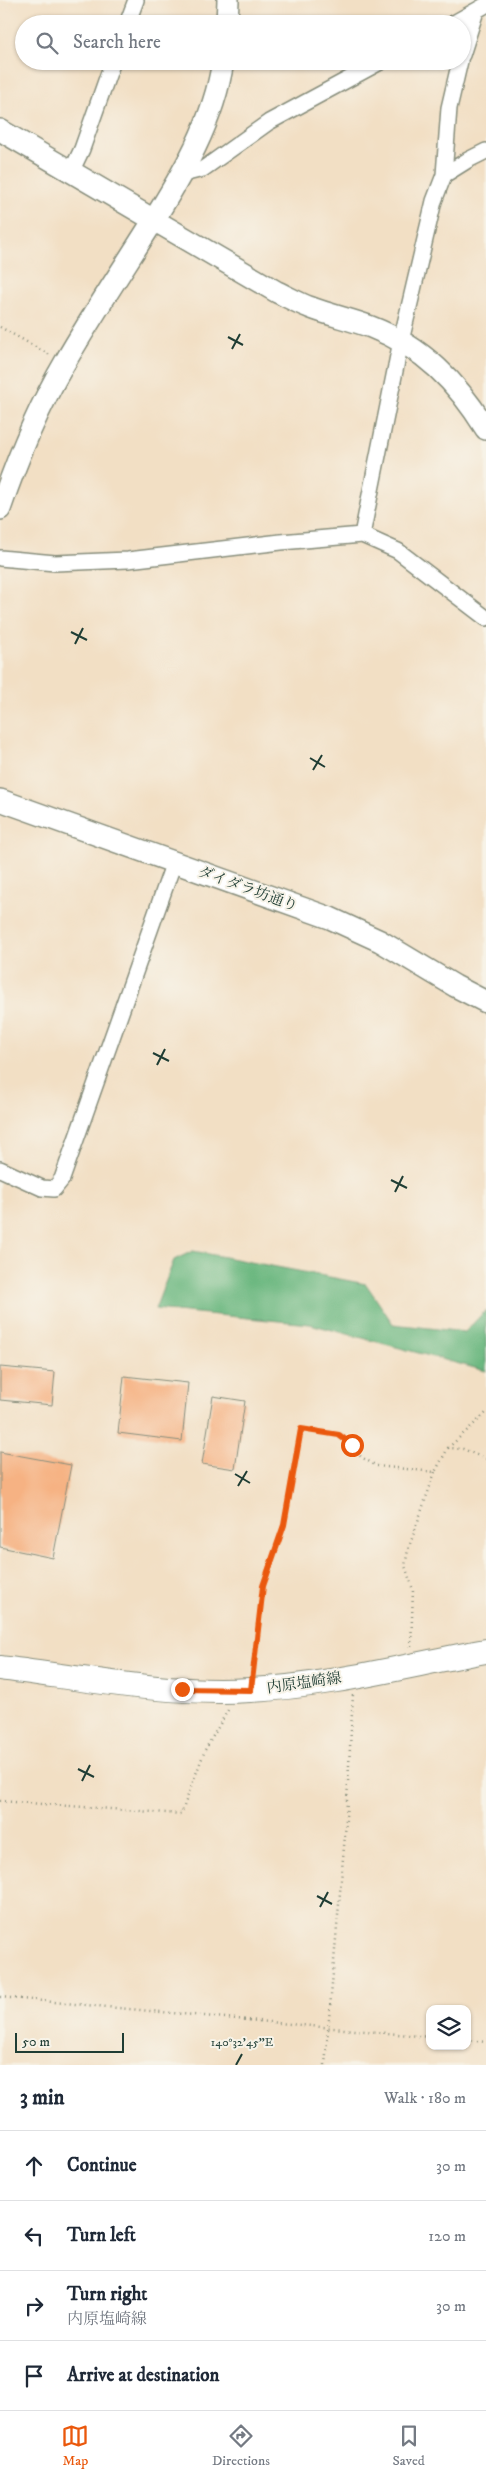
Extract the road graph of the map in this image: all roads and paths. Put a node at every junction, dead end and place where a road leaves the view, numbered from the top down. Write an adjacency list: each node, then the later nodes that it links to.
1 (136, 0): 4 (street)
2 (228, 0): 5 (street)
3 (481, 8): 6 (street); 7 (street)
4 (130, 15)
5 (227, 15)
6 (468, 15)
7 (471, 33)
8 (111, 70): 14 (street)
9 (222, 70): 15 (street)
10 (365, 70): 15 (street)
11 (458, 70): 16 (street)
12 (0, 130): 14 (street)
13 (486, 152): 16 (street)
14 (71, 172): 17 (street)
15 (183, 174): 17 (street)
16 (444, 175): 19 (street)
17 (154, 221): 19 (street); 20 (street)
18 (0, 327): 20 (path)
19 (401, 341): 21 (street); 23 (street)
20 (64, 363): 22 (street)
21 (486, 429)
22 (0, 510)
23 (362, 536): 24 (street); 25 (street)
24 (0, 558)
25 (486, 618)
26 (0, 800): 27 (street, ダイダラ坊通り)
27 (174, 862): 28 (street, ダイダラ坊通り); 29 (street)
28 (486, 1002)
29 (0, 1168)
30 (486, 1413): 31 (path)
31 (448, 1448): 32 (path); 33 (path)
32 (486, 1459)
33 (436, 1472): 35 (path); 38 (path)
34 (486, 1651): 35 (main road, 内原塩崎線)
35 (412, 1665): 37 (main road, 内原塩崎線)
36 (0, 1668): 38 (main road, 内原塩崎線)
37 (354, 1676): 38 (main road, 内原塩崎線); 41 (path)
38 (243, 1690): 39 (path)
39 (0, 1801)
40 (0, 1997): 41 (path)
41 (329, 2028): 42 (path); 45 (path)
42 (426, 2037)
43 (471, 2040): 44 (path)
44 (486, 2042)
45 (325, 2065)

